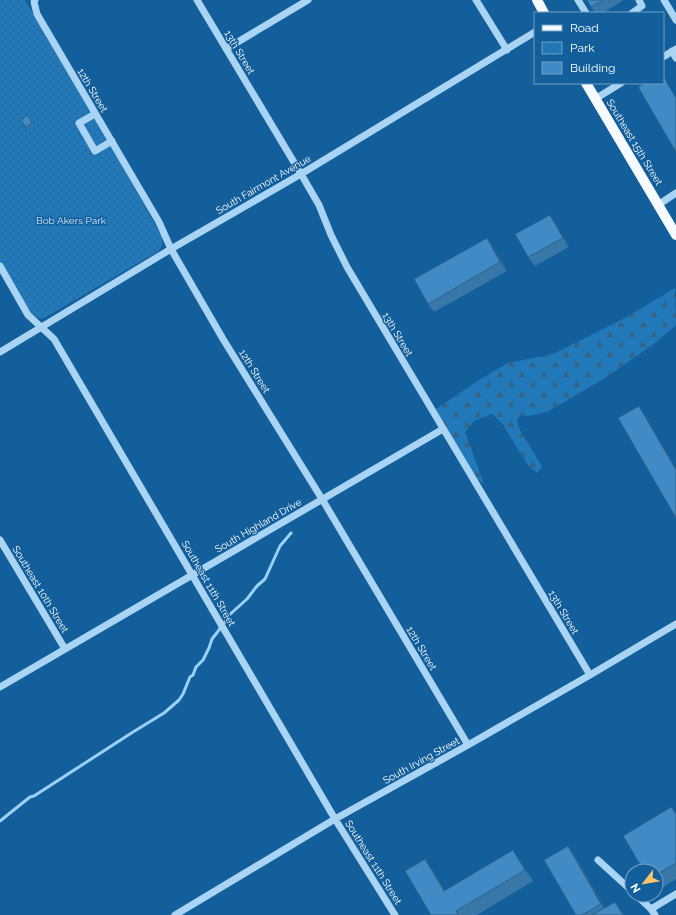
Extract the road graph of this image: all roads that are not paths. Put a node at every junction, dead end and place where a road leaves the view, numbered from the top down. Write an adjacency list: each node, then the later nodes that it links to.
1 (197, 0): 14 (street, 13th Street)
2 (308, 0): 14 (street)
3 (476, 0): 15 (street)
4 (537, 0): 9 (main road)
5 (578, 0): 10 (street)
6 (639, 0): 11 (street)
7 (664, 0): 12 (street)
8 (34, 1): 22 (street, 12th Street)
9 (543, 12)
10 (585, 12)
11 (633, 12)
12 (676, 20)
13 (534, 33): 15 (street, South Fairmont Avenue)
14 (226, 49): 24 (street, 13th Street)
15 (507, 50): 24 (street, South Fairmont Avenue)
16 (674, 50): 17 (street); 18 (street)
17 (664, 56)
18 (676, 58)
19 (587, 84): 21 (main road, Southeast 15th Street)
20 (619, 84): 21 (street)
21 (595, 99): 26 (main road, Southeast 15th Street)
22 (95, 114): 23 (street, 12th Street); 23 (street)
23 (112, 141): 28 (street, 12th Street)
24 (301, 174): 28 (street, South Fairmont Avenue); 32 (street, 13th Street)
25 (676, 193): 26 (street)
26 (658, 205): 27 (main road, Southeast 15th Street)
27 (676, 234)
28 (171, 249): 30 (street, South Fairmont Avenue); 33 (street, 12th Street)
29 (0, 266): 30 (street, Southeast 11th Street)
30 (41, 327): 31 (street, South Fairmont Avenue); 35 (street, Southeast 11th Street)
31 (0, 352)
32 (443, 429): 33 (street, South Highland Drive); 38 (street, 13th Street)
33 (322, 499): 35 (street, South Highland Drive); 40 (street, 12th Street)
34 (0, 540): 37 (street, Southeast 10th Street)
35 (193, 575): 37 (street, South Highland Drive); 41 (street, Southeast 11th Street)
36 (676, 624): 38 (street, South Irving Street)
37 (65, 649): 39 (street, South Highland Drive)
38 (590, 675): 40 (street, South Irving Street)
39 (0, 687)
40 (468, 746): 41 (street, South Irving Street)
41 (335, 819): 47 (street, South Irving Street); 48 (street, Southeast 11th Street)
42 (598, 860): 43 (street)
43 (624, 884)
44 (676, 894): 46 (street)
45 (644, 903): 46 (street)
46 (653, 912)
47 (175, 915)
48 (395, 915)

